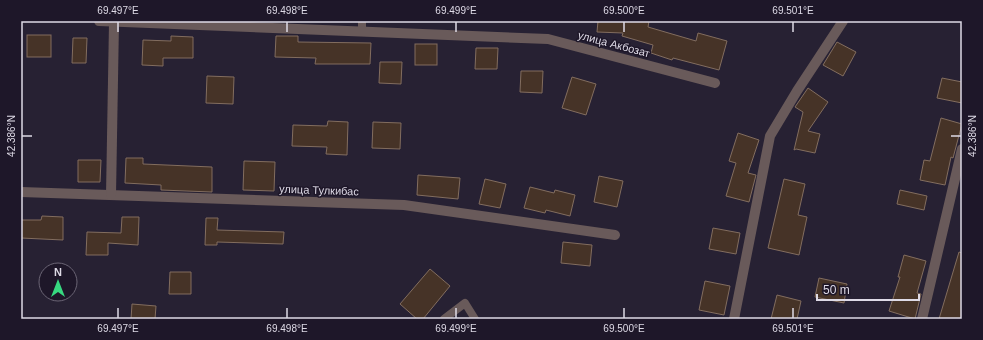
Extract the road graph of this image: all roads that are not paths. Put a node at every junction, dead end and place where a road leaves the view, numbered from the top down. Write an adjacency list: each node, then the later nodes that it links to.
1 (99, 21): 4 (street, улица Акбозат)
2 (362, 21): 5 (lane)
3 (843, 21): 13 (street)
4 (114, 22): 5 (street, улица Акбозат); 9 (street)
5 (362, 32): 6 (street, улица Акбозат)
6 (715, 83)
7 (962, 149): 14 (street)
8 (21, 192): 9 (street, улица Тулкибас)
9 (111, 195): 10 (street, улица Тулкибас)
10 (615, 236)
11 (444, 319): 12 (lane)
12 (475, 319)
13 (734, 319)
14 (922, 319)

